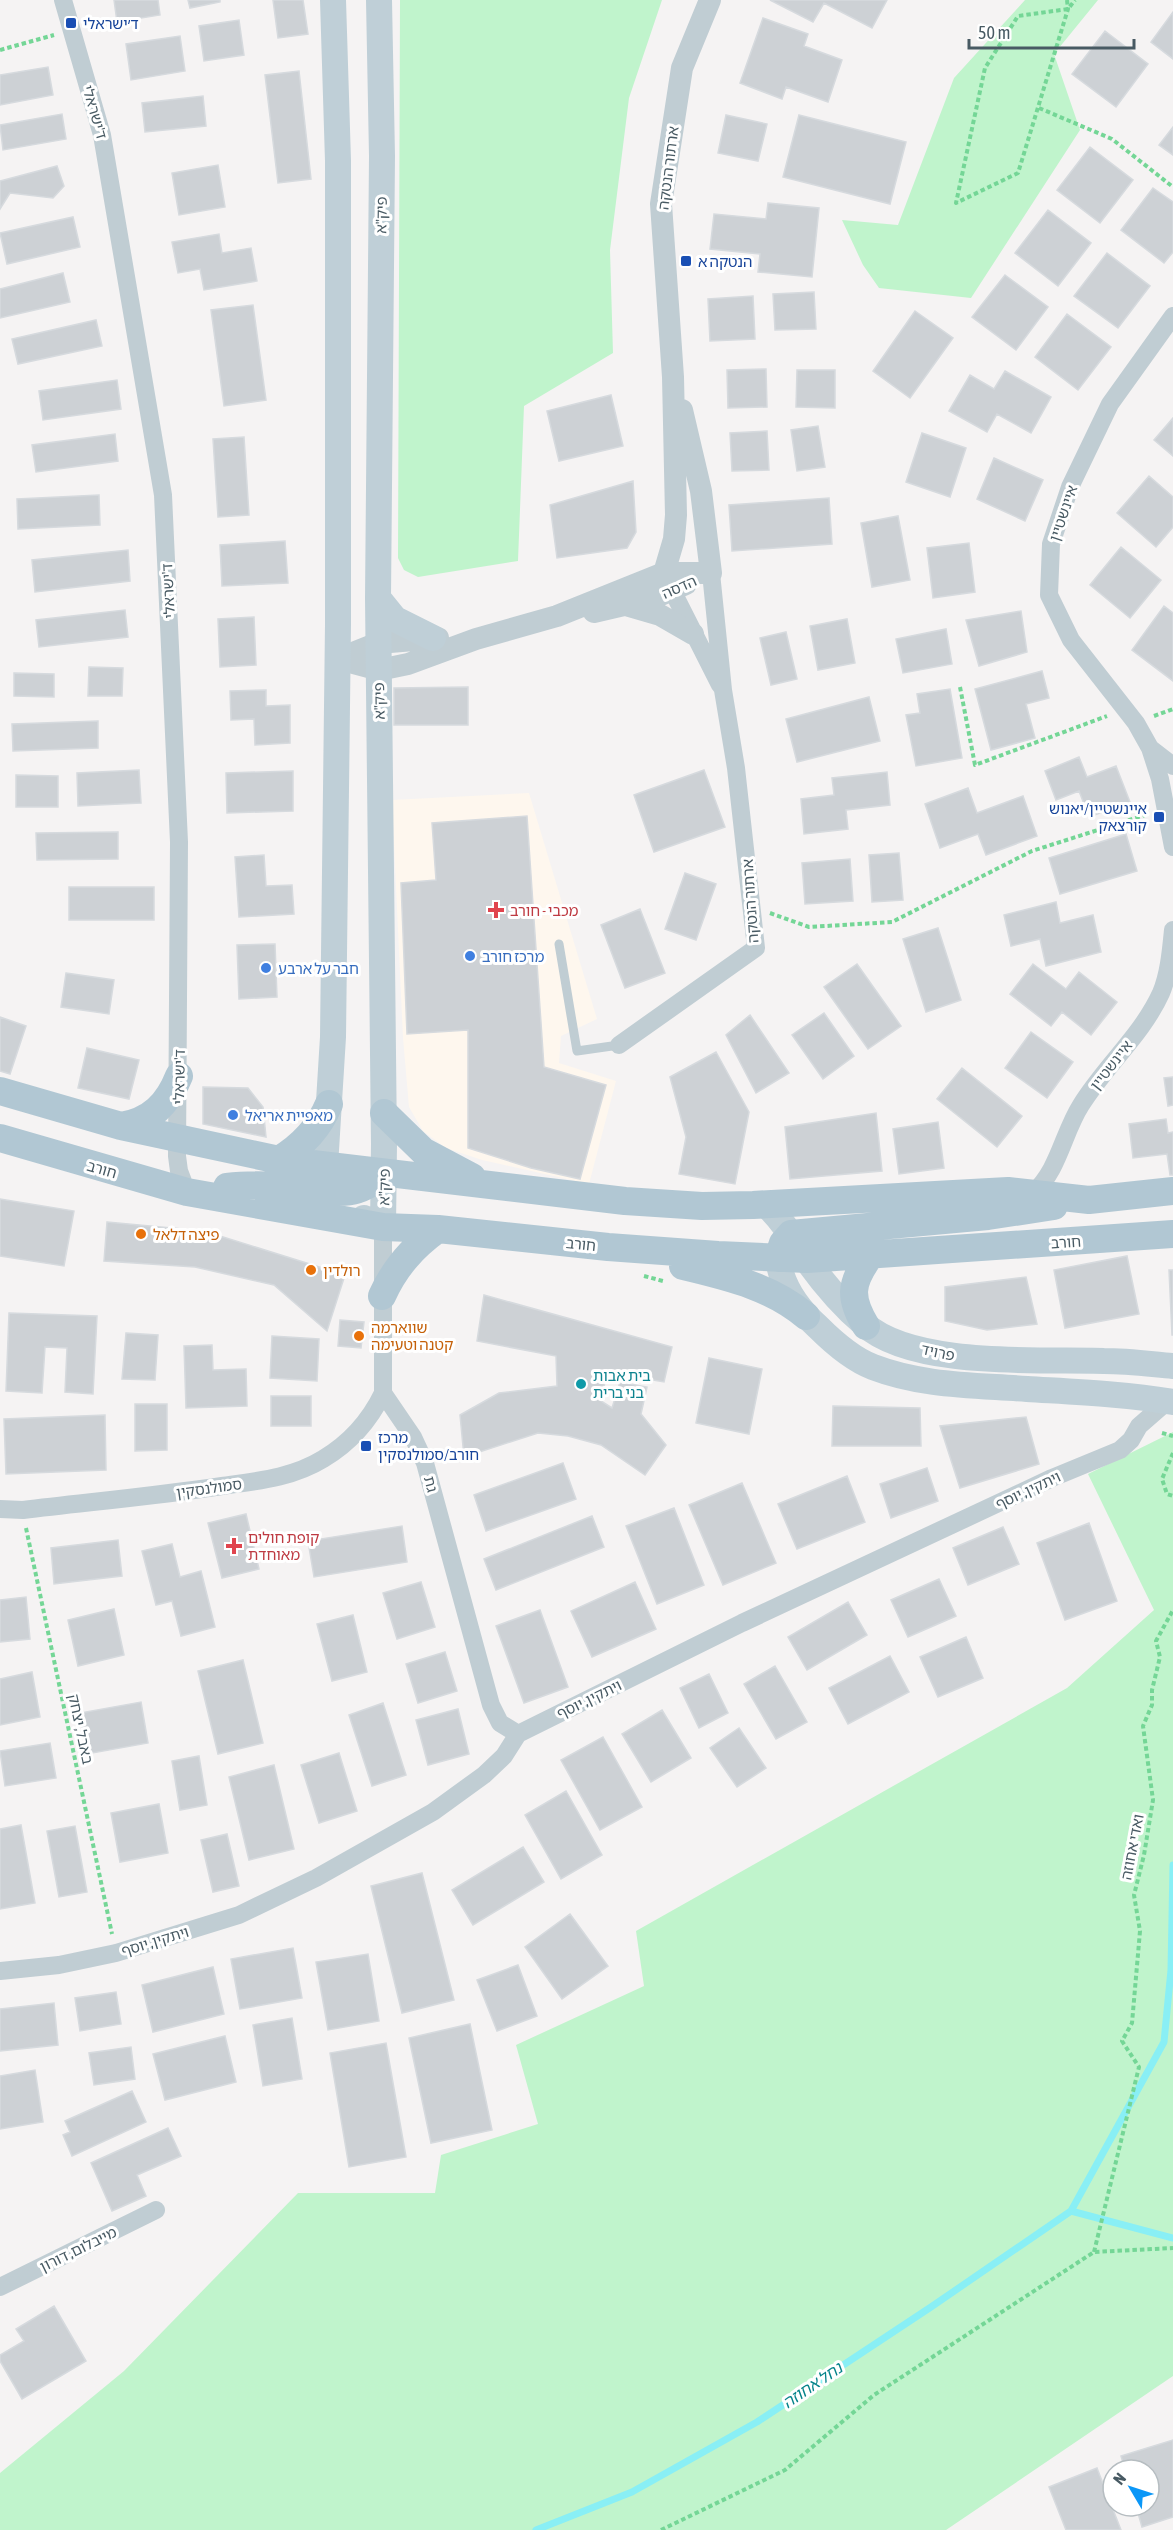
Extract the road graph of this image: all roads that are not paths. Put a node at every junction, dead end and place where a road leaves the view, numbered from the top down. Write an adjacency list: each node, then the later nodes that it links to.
1 (63, 0): 25 (street, ד'ישראלי)
2 (333, 0): 16 (main road, פיק"א)
3 (379, 0): 9 (main road, פיק"א)
4 (710, 0): 6 (street, ארתור הנטקה)
5 (1173, 316): 19 (street, איינשטיין)
6 (673, 377): 7 (street, ארתור הנטקה); 8 (street, ארתור הנטקה)
7 (711, 573): 8 (street, הדסה); 18 (street, ארתור הנטקה)
8 (668, 581): 10 (street, הדסה); 11 (street, הדסה); 12 (street, ארתור הנטקה)
9 (378, 598): 13 (main road); 15 (main road, פיק"א)
10 (628, 606): 11 (street, הדסה); 12 (street)
11 (557, 616): 14 (street, הדסה)
12 (693, 634): 18 (street, ארתור הנטקה)
13 (433, 638): 14 (street, הדסה); 15 (street, הדסה)
14 (476, 639): 17 (street, הדסה)
15 (378, 643): 16 (street, הדסה); 17 (main road, פיק"א)
16 (338, 660): 17 (street, הדסה); 27 (main road, פיק"א)
17 (378, 669): 28 (main road, פיק"א)
18 (723, 690): 24 (street, ארתור הנטקה)
19 (1150, 748): 20 (street); 21 (street, איינשטיין)
20 (1173, 766)
21 (1173, 847)
22 (1173, 930): 38 (street, איינשטיין)
23 (559, 944): 24 (lane)
24 (619, 1045)
25 (179, 1076): 29 (main road); 31 (street, ד'ישראלי)
26 (0, 1091): 29 (main road)
27 (329, 1104): 32 (main road); 33 (main road, פיק"א)
28 (384, 1113): 34 (main road, פיק"א); 35 (main road)
29 (121, 1126): 31 (main road)
30 (0, 1138): 37 (main road, חורב)
31 (177, 1140): 32 (main road); 37 (street, ד'ישראלי)
32 (279, 1160): 33 (main road)
33 (325, 1166): 34 (main road); 39 (main road, פיק"א)
34 (384, 1173): 35 (main road); 39 (main road); 42 (main road, פיק"א)
35 (502, 1188): 41 (main road)
36 (1173, 1191): 40 (main road)
37 (187, 1192): 39 (main road); 42 (main road, חורב)
38 (1033, 1192): 40 (main road); 41 (main road)
39 (335, 1194): 42 (main road, פיק"א)
40 (1089, 1200): 46 (main road)
41 (765, 1204): 46 (main road, פרויד)
42 (383, 1227): 43 (main road, חורב); 49 (street)
43 (438, 1229): 45 (main road, חורב); 49 (main road)
44 (1173, 1234): 47 (main road, חורב)
45 (608, 1246): 46 (main road, חורב); 50 (main road)
46 (785, 1246): 48 (main road, חורב); 50 (main road, פרויד)
47 (870, 1256): 48 (main road, חורב); 51 (main road)
48 (807, 1259): 51 (main road, פרויד)
49 (382, 1296): 53 (street)
50 (806, 1316): 54 (main road, פרויד)
51 (866, 1326): 52 (main road, פרויד)
52 (1173, 1366)
53 (383, 1393): 55 (street, סמולנסקין); 56 (street, גת)
54 (1171, 1400): 56 (street, ויתקין, יוסף)
55 (0, 1509)
56 (518, 1734): 57 (street, ויתקין, יוסף)
57 (0, 1971)
58 (156, 2210): 59 (street, מייבלום, דורון)
59 (0, 2288)

